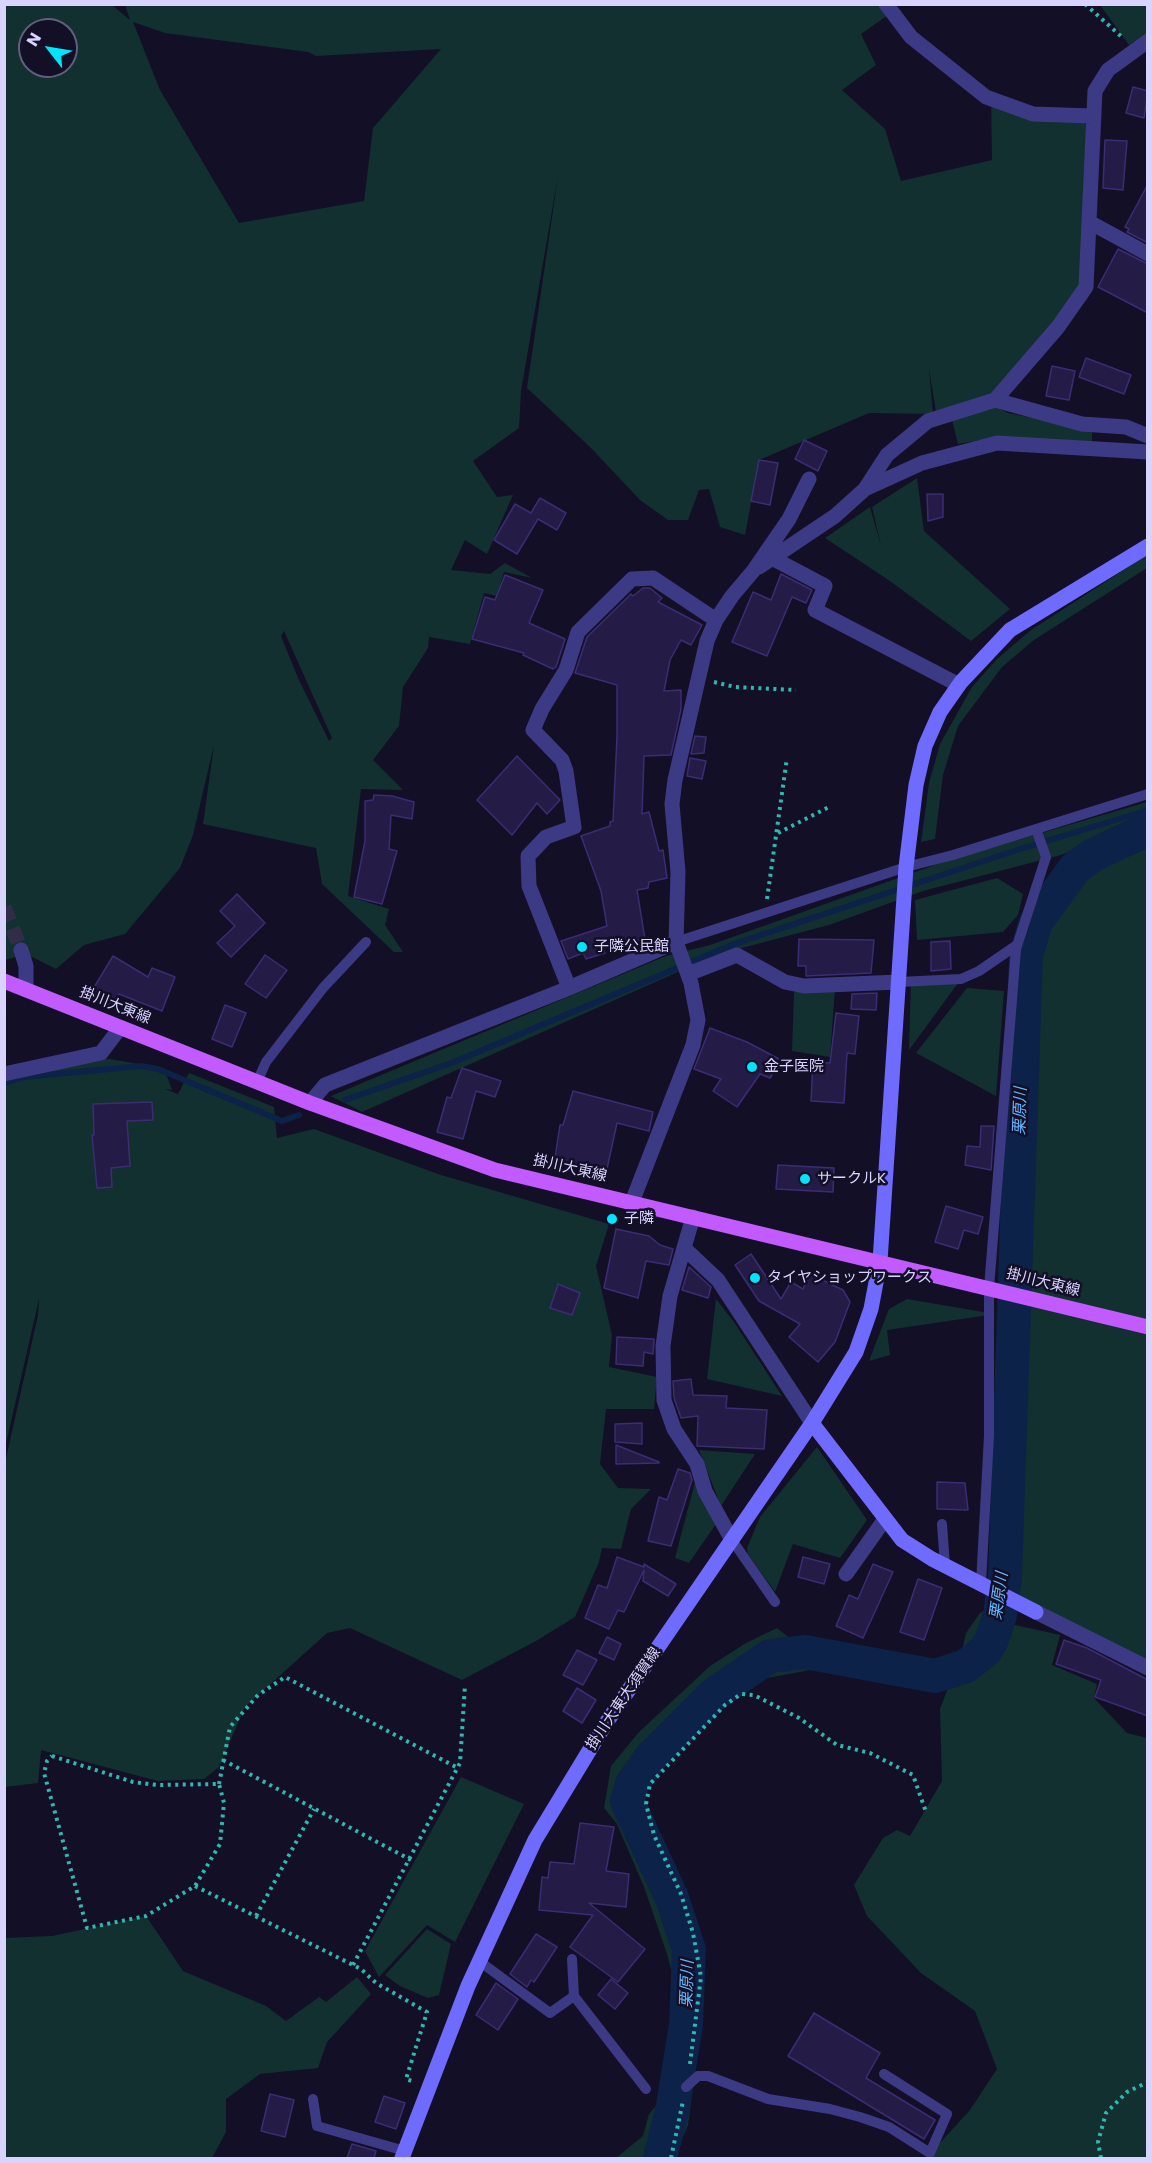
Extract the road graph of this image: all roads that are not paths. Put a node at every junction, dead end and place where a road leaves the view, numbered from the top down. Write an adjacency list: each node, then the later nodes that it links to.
1 (886, 4): 3 (street)
2 (1142, 45): 3 (street)
3 (1092, 116): 4 (street)
4 (1091, 223): 5 (street); 6 (street)
5 (1148, 254)
6 (995, 400): 7 (street); 10 (street)
7 (1148, 436)
8 (1148, 452): 10 (street)
9 (809, 479): 13 (street)
10 (865, 489): 12 (street)
11 (1148, 546): 15 (street, 掛川大東大須賀線)
12 (772, 558): 13 (street); 15 (street)
13 (754, 570): 14 (street)
14 (716, 620): 21 (street); 26 (street)
15 (959, 685): 18 (street, 掛川大東大須賀線)
16 (1148, 794): 17 (lane)
17 (1036, 829): 18 (lane); 20 (lane)
18 (906, 869): 21 (lane); 25 (street, 掛川大東大須賀線)
19 (366, 942): 30 (lane)
20 (1017, 945): 25 (lane); 36 (lane)
21 (677, 947): 23 (street); 26 (street)
22 (21, 950): 27 (street)
23 (687, 972): 25 (street); 32 (street)
24 (4, 981): 27 (main road, 掛川大東線)
25 (899, 982): 35 (street, 掛川大東大須賀線)
26 (569, 988): 31 (street)
27 (26, 990): 28 (main road, 掛川大東線)
28 (120, 1028): 29 (street); 30 (main road, 掛川大東線)
29 (4, 1074)
30 (257, 1082): 31 (main road, 掛川大東線)
31 (310, 1103): 32 (main road, 掛川大東線)
32 (632, 1202): 33 (main road, 掛川大東線)
33 (693, 1217): 34 (street); 35 (main road, 掛川大東線)
34 (684, 1248): 38 (street); 41 (street)
35 (880, 1261): 36 (main road, 掛川大東線); 38 (street, 掛川大東大須賀線)
36 (993, 1289): 37 (main road, 掛川大東線); 44 (lane)
37 (1148, 1327)
38 (812, 1423): 39 (street); 41 (street, 掛川大東大須賀線)
39 (885, 1519): 42 (street); 43 (street)
40 (942, 1524): 42 (lane)
41 (732, 1540): 45 (lane); 48 (street, 掛川大東大須賀線)
42 (945, 1566): 44 (street)
43 (846, 1574)
44 (985, 1585): 46 (street)
45 (774, 1602)
46 (1148, 1668)
47 (572, 1959): 49 (lane)
48 (479, 1961): 49 (lane); 54 (street, 掛川大東大須賀線)
49 (574, 1996): 52 (lane)
50 (885, 2074): 51 (lane)
51 (686, 2087)
52 (646, 2089)
53 (313, 2099): 54 (lane)
54 (404, 2155)

